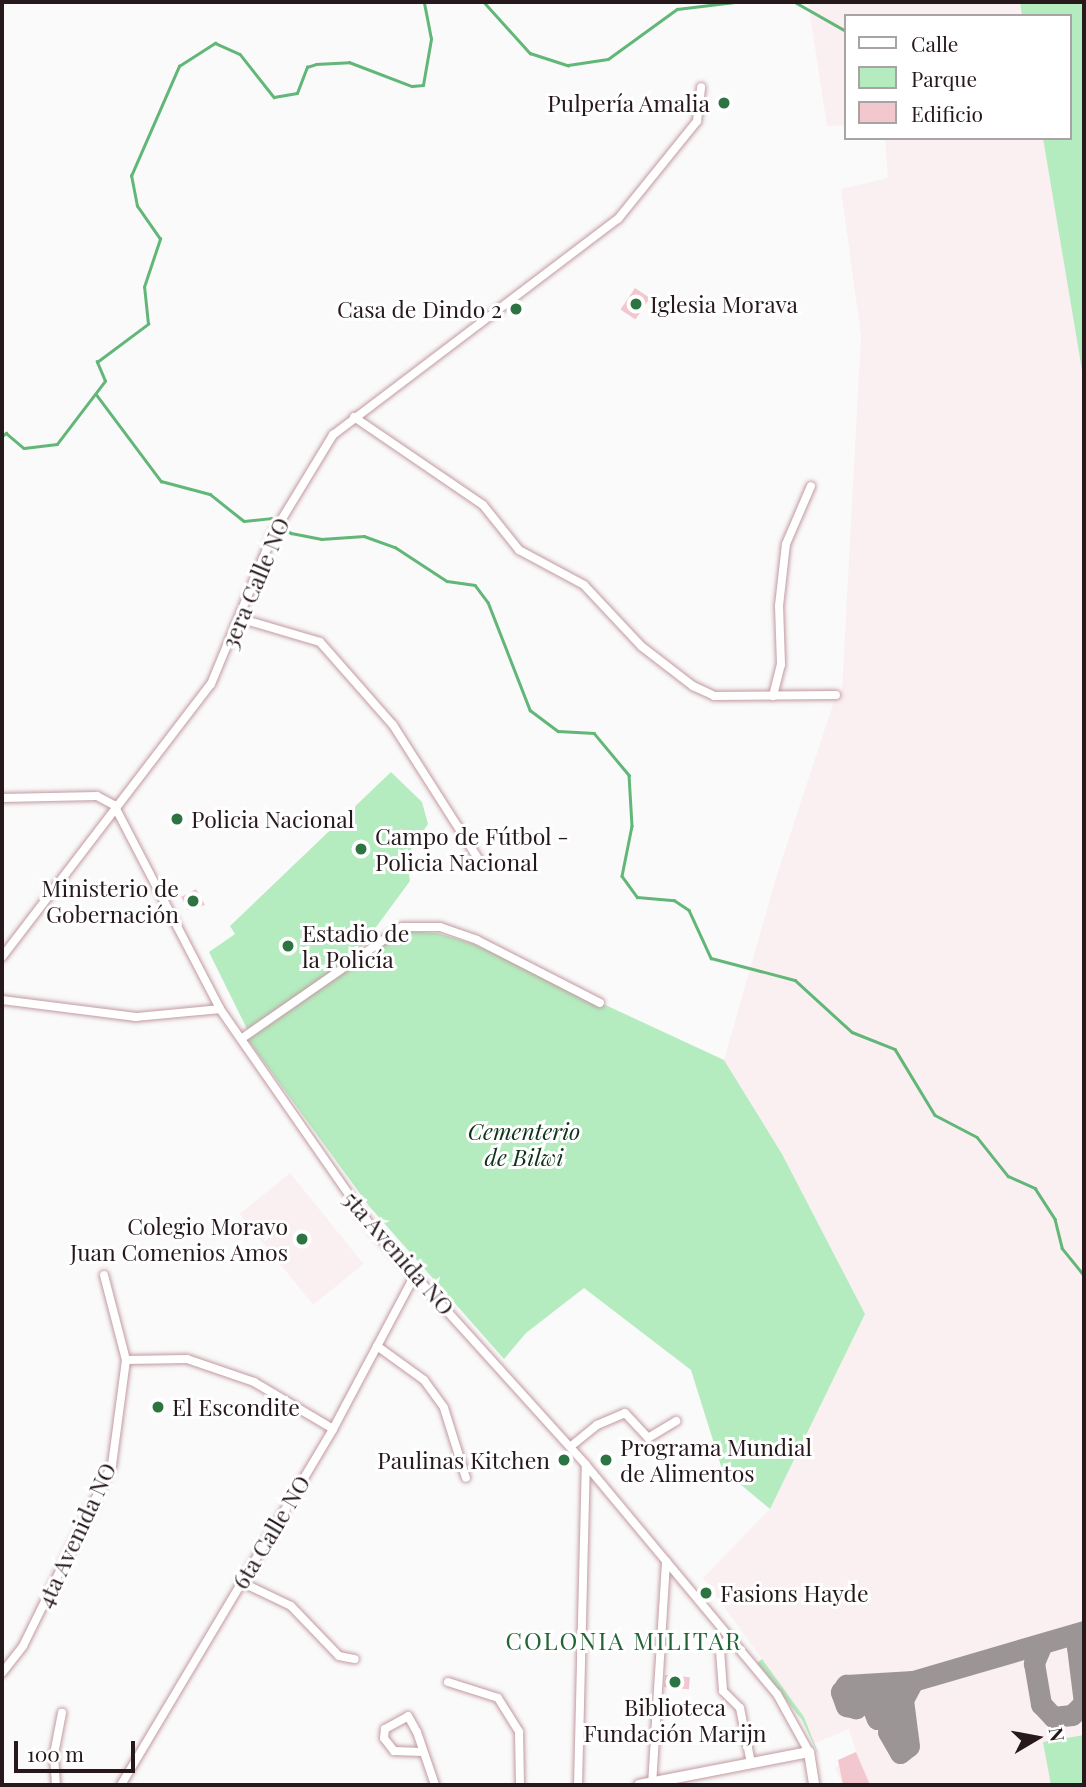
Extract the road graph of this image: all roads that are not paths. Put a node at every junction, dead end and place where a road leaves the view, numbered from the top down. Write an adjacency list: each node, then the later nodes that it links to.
1 (701, 87): 2 (street, 3era Calle NO)
2 (354, 416): 4 (street, 3era Calle NO); 6 (street)
3 (811, 486): 6 (street)
4 (242, 619): 8 (street, 3era Calle NO); 9 (street)
5 (836, 695): 6 (street)
6 (773, 696)
7 (2, 798): 8 (street)
8 (114, 805): 10 (street, 3era Calle NO); 13 (street, 5ta Avenida NO)
9 (479, 860)
10 (2, 957)
11 (2, 1000): 13 (street)
12 (600, 1003): 14 (street)
13 (220, 1009): 14 (street, 5ta Avenida NO)
14 (241, 1039): 16 (street, 5ta Avenida NO)
15 (104, 1275): 18 (street)
16 (415, 1275): 17 (street, 6ta Calle NO); 21 (street, 5ta Avenida NO)
17 (377, 1346): 20 (street, 6ta Calle NO); 23 (street)
18 (126, 1360): 20 (street); 28 (street, 4ta Avenida NO)
19 (676, 1421): 21 (street)
20 (333, 1429): 25 (street, 6ta Calle NO)
21 (570, 1447): 22 (street, 5ta Avenida NO)
22 (586, 1465): 24 (street, 5ta Avenida NO); 39 (street)
23 (466, 1478)
24 (666, 1561): 26 (street, 5ta Avenida NO); 34 (street)
25 (241, 1582): 27 (street); 36 (street, 6ta Calle NO)
26 (727, 1638): 32 (street, 5ta Avenida NO); 33 (street)
27 (355, 1659)
28 (2, 1673)
29 (448, 1682): 38 (street)
30 (62, 1713): 35 (street)
31 (422, 1752): 31 (street); 37 (street)
32 (809, 1752): 33 (street); 41 (street)
33 (751, 1763): 34 (street)
34 (652, 1784): 40 (street)
35 (56, 1785)
36 (121, 1785)
37 (435, 1785)
38 (520, 1785)
39 (579, 1785)
40 (639, 1785)
41 (814, 1785)

